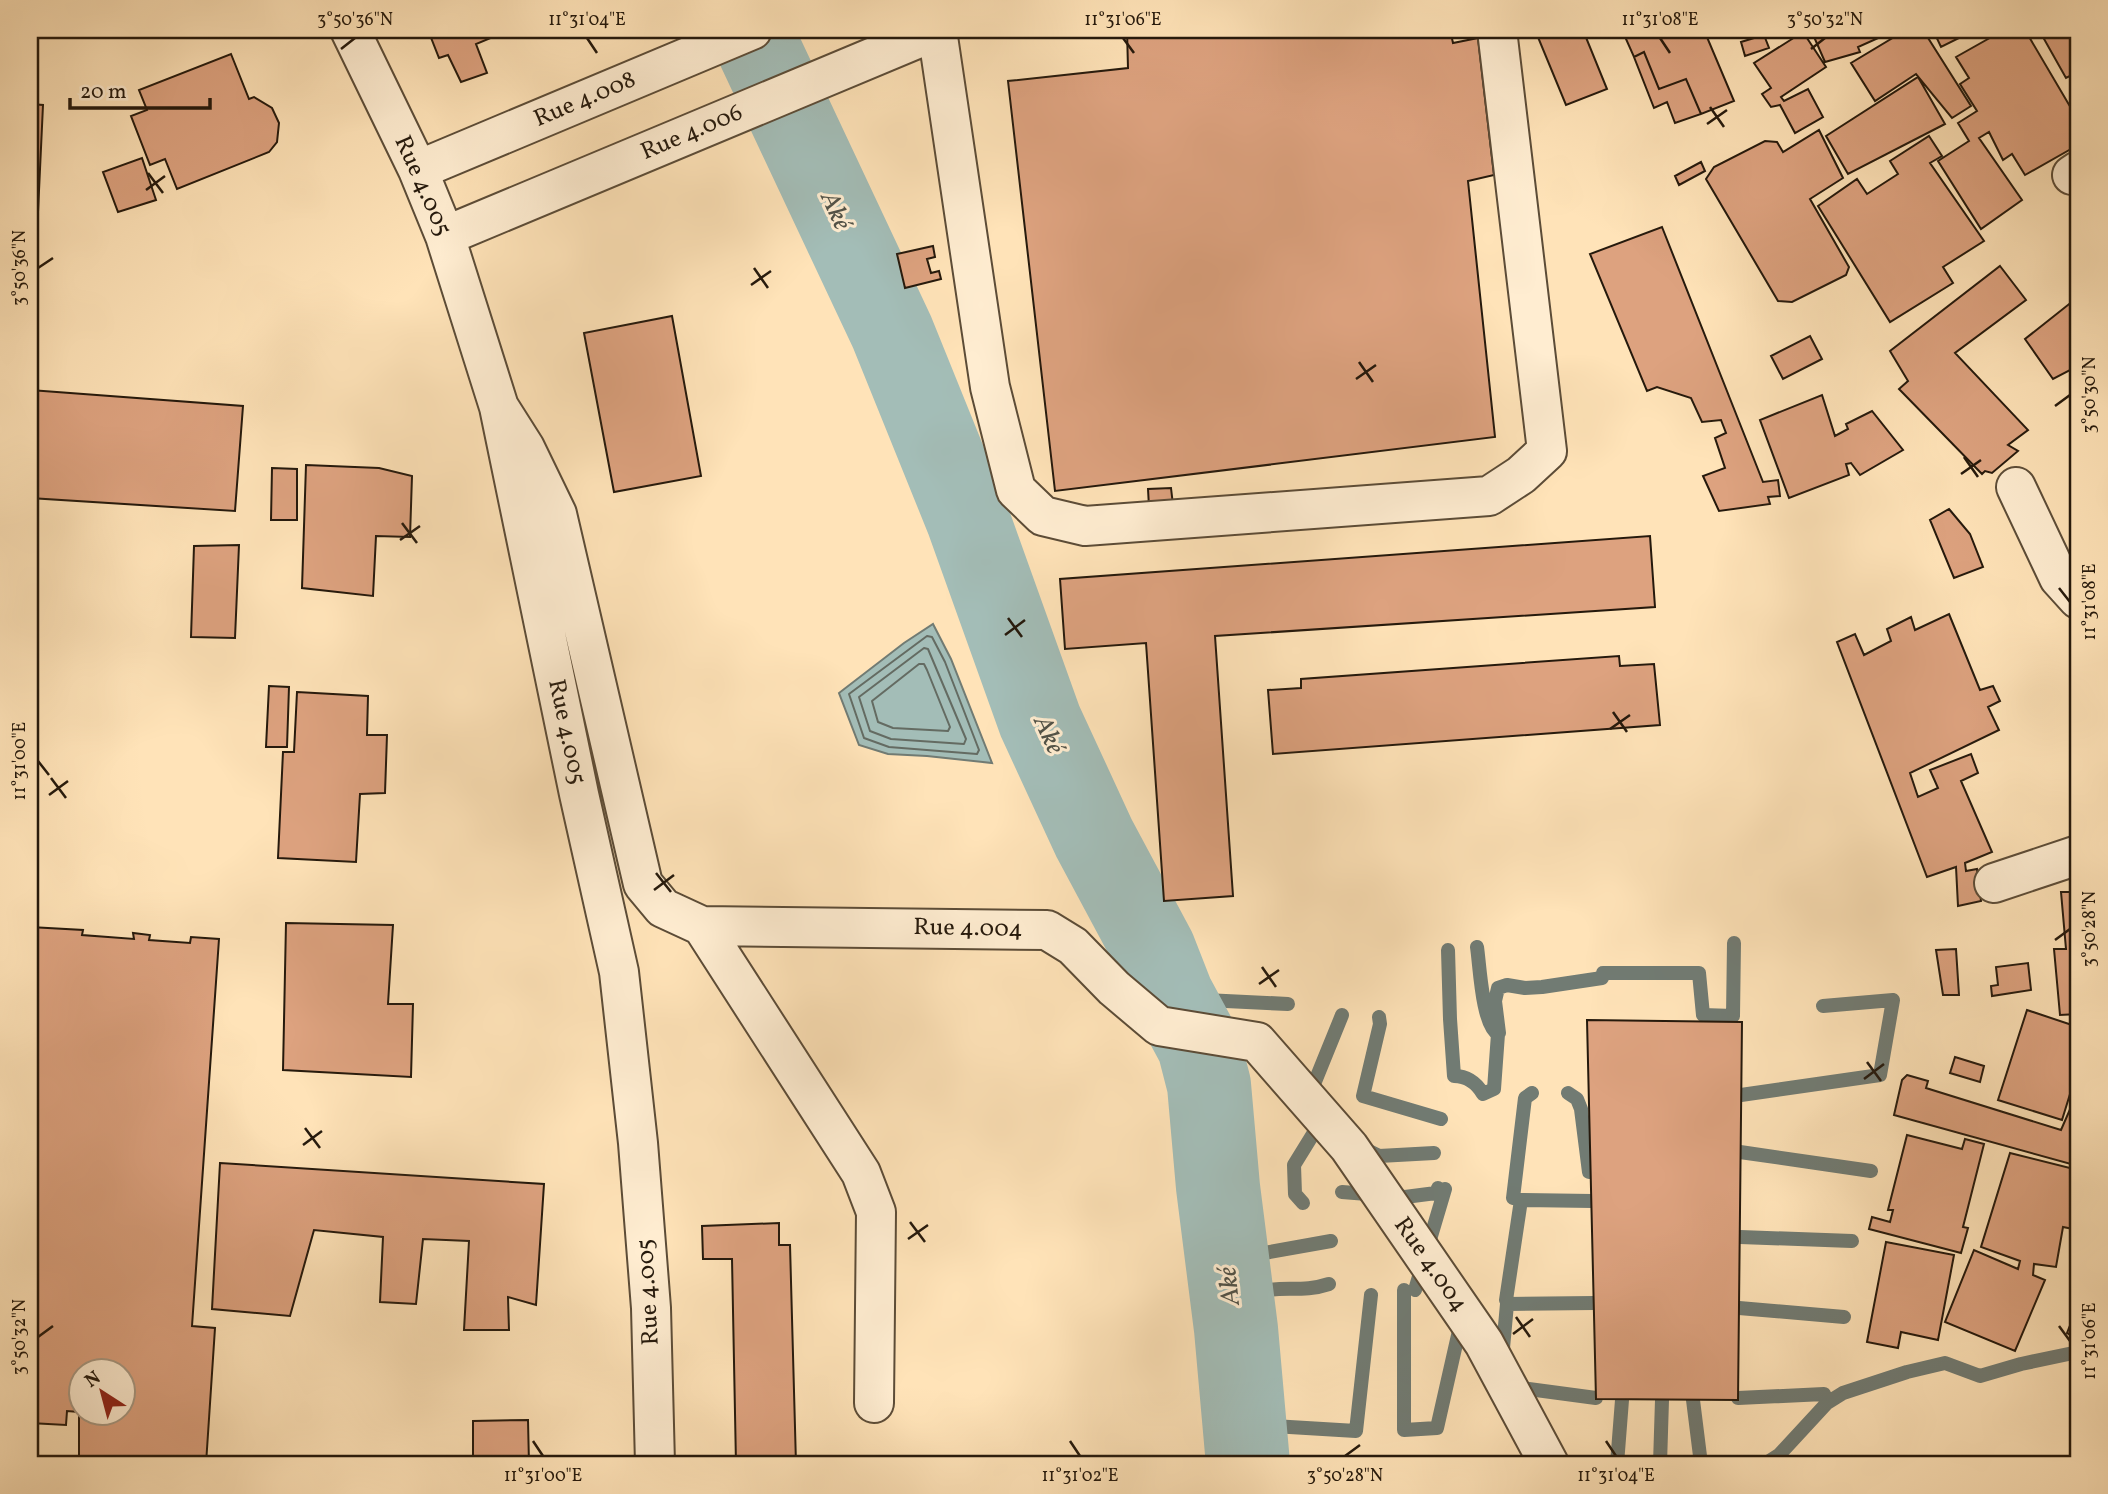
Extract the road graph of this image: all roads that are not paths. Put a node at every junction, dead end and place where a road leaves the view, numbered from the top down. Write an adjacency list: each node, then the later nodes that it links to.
1 (350, 30): 5 (street, Rue 4.005)
2 (752, 30): 5 (street, Rue 4.008)
3 (938, 30): 4 (street); 6 (street, Rue 4.006)
4 (1497, 30)
5 (418, 170): 6 (street, Rue 4.005)
6 (445, 236): 7 (street, Rue 4.005)
7 (499, 407): 12 (street, Rue 4.004); 14 (street, Rue 4.005)
8 (2016, 488): 9 (street)
9 (2078, 599)
10 (2078, 855): 11 (street)
11 (1994, 883)
12 (702, 926): 13 (street); 15 (street, Rue 4.004)
13 (874, 1403)
14 (655, 1464)
15 (1549, 1464)

